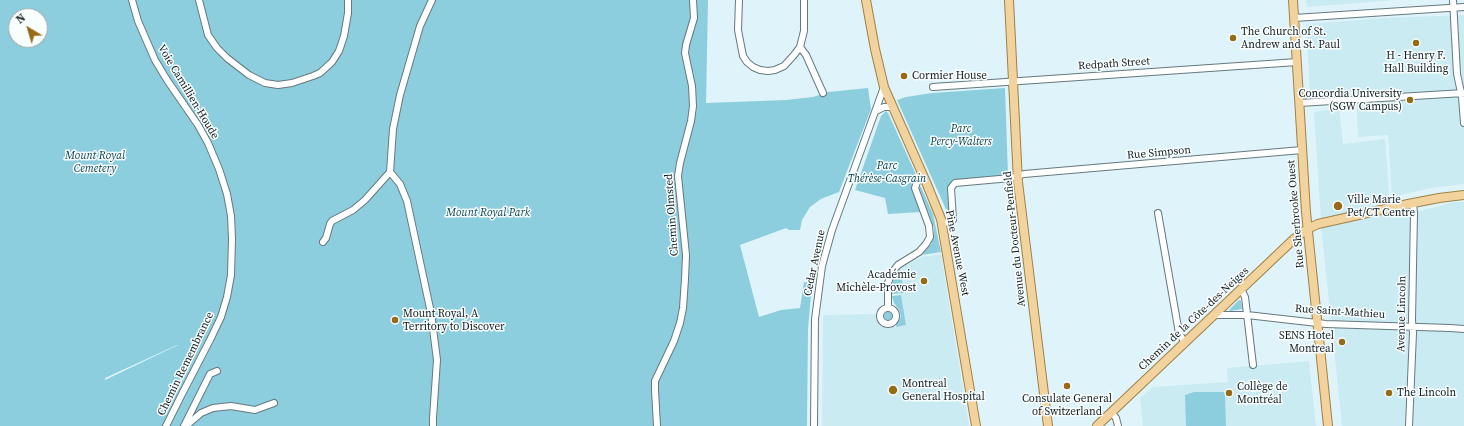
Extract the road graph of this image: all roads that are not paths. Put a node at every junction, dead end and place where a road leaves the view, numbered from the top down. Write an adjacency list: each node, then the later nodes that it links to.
1 (132, 0): 31 (street, Voie Camillien-Houde)
2 (135, 0): 31 (street, Voie Camillien-Houde)
3 (199, 0): 4 (street)
4 (348, 0)
5 (432, 0): 28 (street)
6 (693, 0): 54 (street, Chemin Olmsted)
7 (739, 0): 16 (street)
8 (804, 0): 16 (street)
9 (866, 0): 19 (main road, Pine Avenue West)
10 (1009, 0): 18 (main road, Avenue du Docteur-Penfield)
11 (1294, 0): 15 (main road, Rue Sherbrooke Ouest)
12 (1453, 0): 14 (street)
13 (1464, 7): 14 (street)
14 (1454, 8): 15 (street); 21 (street)
15 (1294, 18): 17 (main road, Rue Sherbrooke Ouest)
16 (800, 47): 22 (street)
17 (1297, 62): 18 (street, Redpath Street); 23 (main road, Rue Sherbrooke Ouest)
18 (1013, 81): 20 (street, Redpath Street); 29 (main road, Avenue du Docteur-Penfield)
19 (884, 87): 24 (main road, Pine Avenue West); 25 (street, Cedar Avenue)
20 (933, 87)
21 (1463, 93): 23 (street); 26 (street)
22 (823, 94)
23 (1299, 103): 27 (main road, Rue Sherbrooke Ouest)
24 (892, 107): 25 (street); 30 (main road, Pine Avenue West)
25 (876, 111): 55 (street, Cedar Avenue)
26 (1464, 123)
27 (1302, 150): 29 (street, Rue Simpson); 36 (main road, Rue Sherbrooke Ouest)
28 (390, 172): 38 (street); 53 (street)
29 (1018, 176): 35 (street, Rue Simpson); 57 (main road, Avenue du Docteur-Penfield)
30 (924, 177): 35 (main road, Pine Avenue West); 40 (street)
31 (227, 194): 37 (street, Voie Camillien-Houde)
32 (1464, 195): 33 (main road, Chemin de la Côte-des-Neiges)
33 (1413, 203): 36 (main road, Chemin de la Côte-des-Neiges); 44 (street, Avenue Lincoln)
34 (1158, 213): 46 (street)
35 (942, 224): 56 (main road, Pine Avenue West)
36 (1307, 229): 39 (main road, Chemin de la Côte-des-Neiges); 43 (main road, Rue Sherbrooke Ouest)
37 (232, 239): 51 (street, Chemin Remembrance)
38 (323, 242)
39 (1241, 289): 41 (main road, Chemin de la Côte-des-Neiges); 42 (street)
40 (888, 307)
41 (1214, 315): 42 (street, Rue Saint-Mathieu); 46 (main road, Chemin de la Côte-des-Neiges)
42 (1247, 315): 43 (street, Rue Saint-Mathieu); 47 (street)
43 (1317, 322): 44 (street, Rue Saint-Mathieu); 60 (main road, Rue Sherbrooke Ouest)
44 (1412, 327): 45 (street, Rue Saint-Mathieu); 61 (street, Avenue Lincoln)
45 (1464, 329)
46 (1185, 342): 50 (main road, Chemin de la Côte-des-Neiges)
47 (1252, 365)
48 (217, 371): 52 (street)
49 (274, 403): 52 (street)
50 (1112, 413): 58 (main road, Chemin de la Côte-des-Neiges); 59 (street)
51 (166, 426)
52 (185, 426)
53 (433, 426)
54 (657, 426)
55 (814, 426)
56 (976, 426)
57 (1048, 426)
58 (1097, 426)
59 (1118, 426)
60 (1328, 426)
61 (1409, 426)

